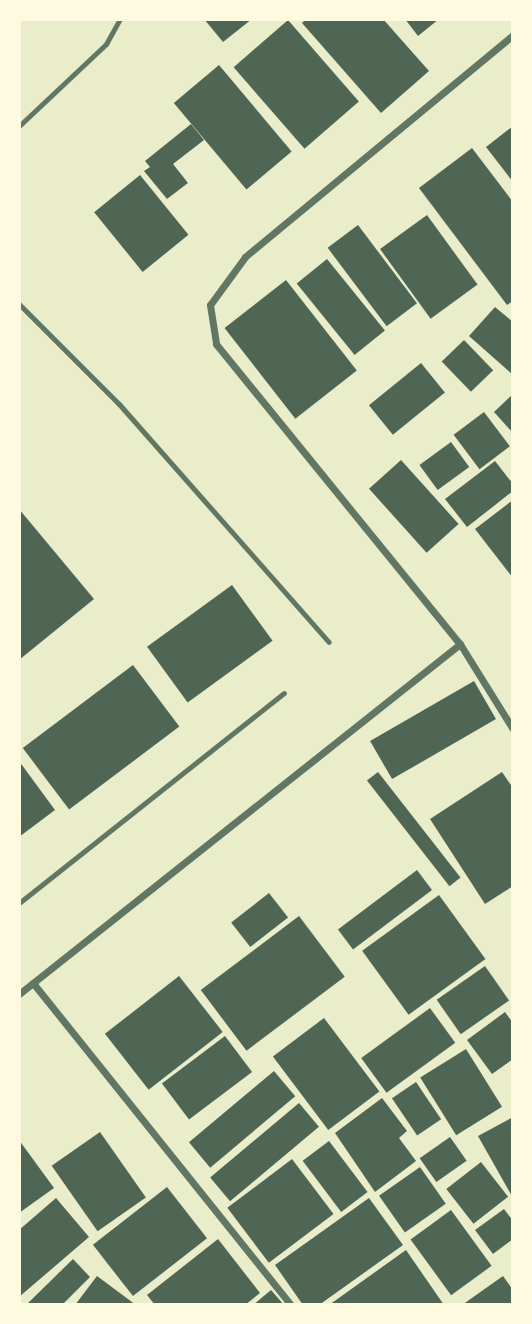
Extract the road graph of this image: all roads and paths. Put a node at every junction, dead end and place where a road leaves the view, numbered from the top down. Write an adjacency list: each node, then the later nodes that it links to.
1 (120, 19): 3 (lane)
2 (513, 35): 6 (street)
3 (19, 126)
4 (19, 304): 5 (lane)
5 (329, 642)
6 (460, 644): 8 (street); 10 (street)
7 (284, 693): 9 (lane)
8 (513, 729)
9 (19, 903)
10 (33, 983): 11 (street); 12 (street)
11 (19, 994)
12 (291, 1305)

